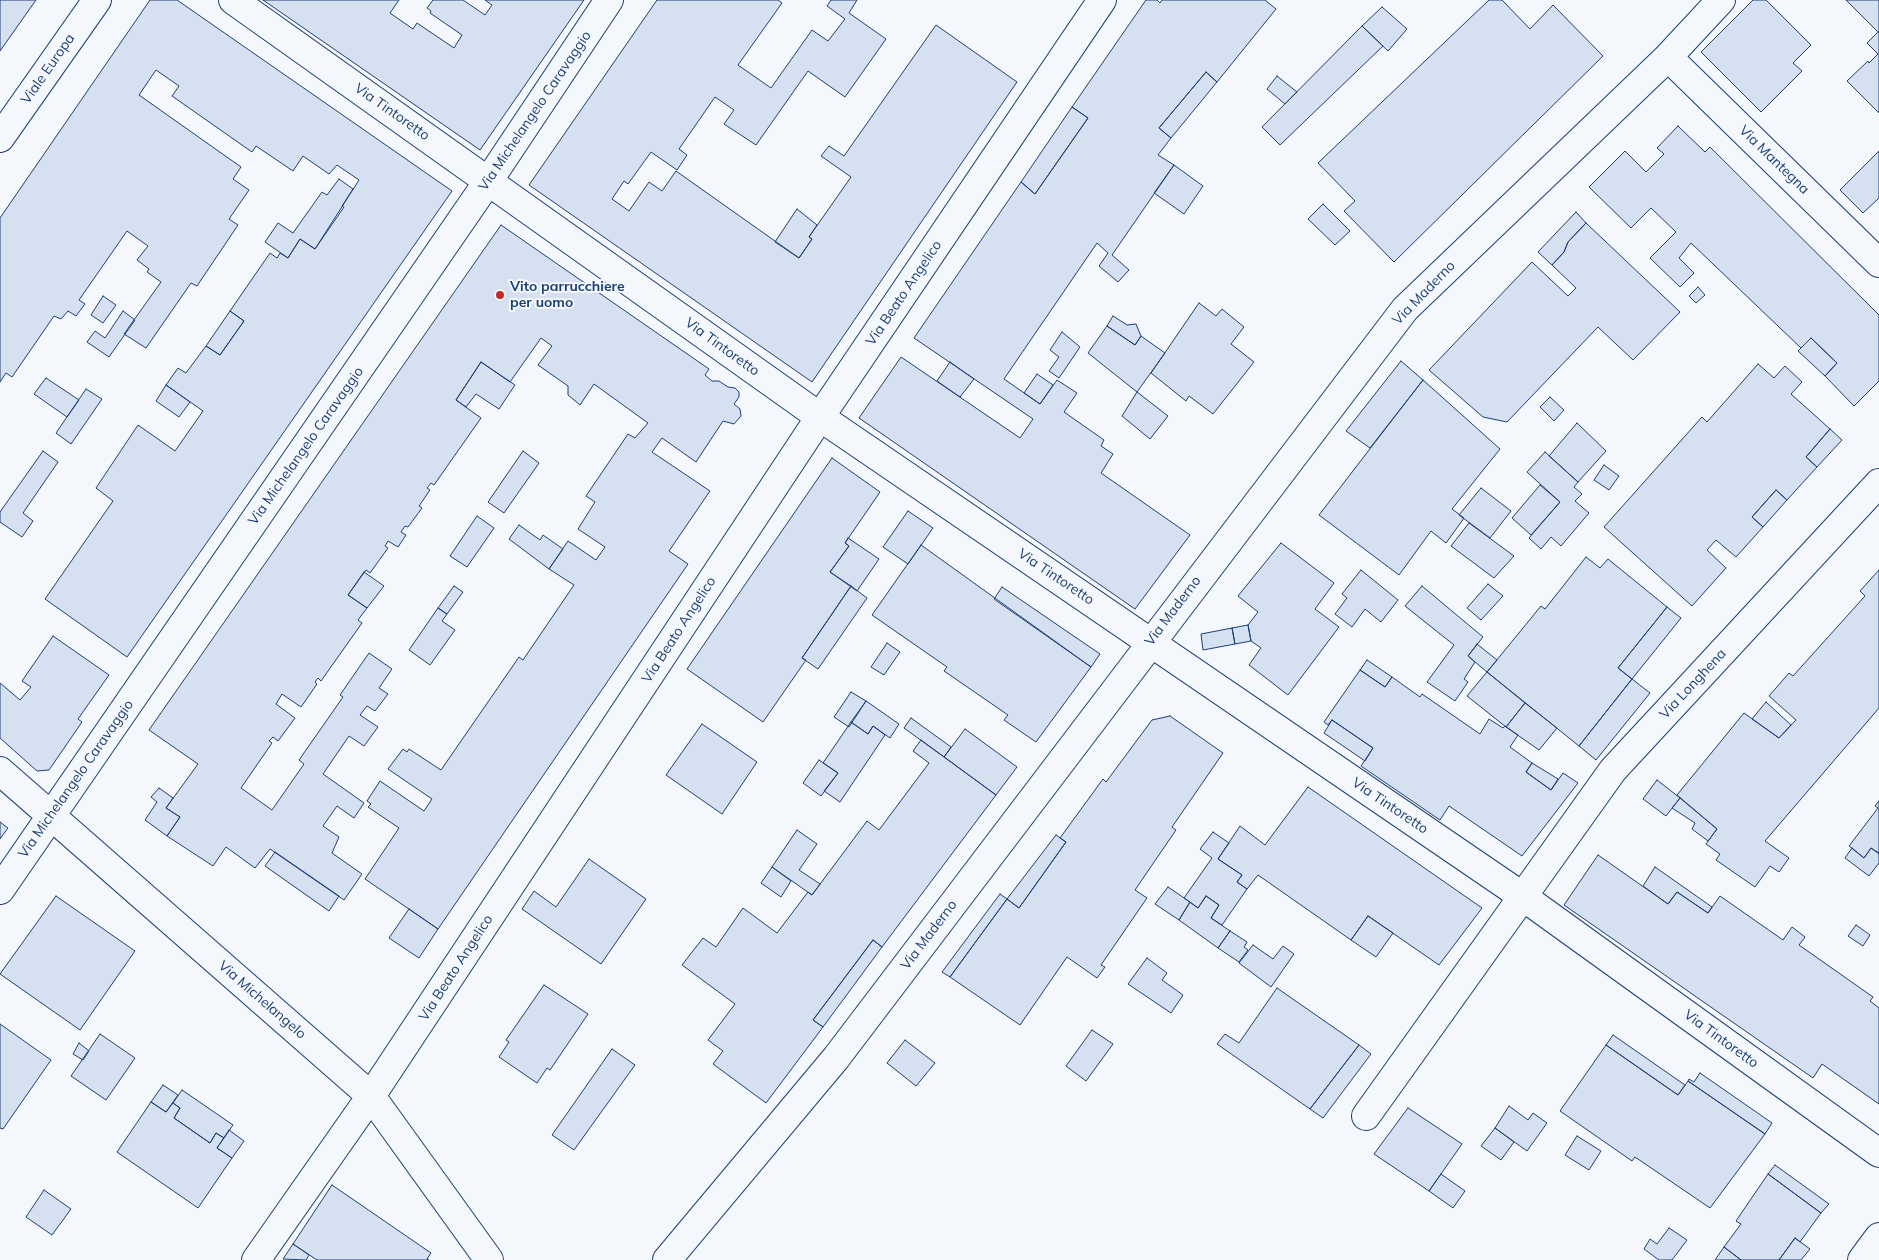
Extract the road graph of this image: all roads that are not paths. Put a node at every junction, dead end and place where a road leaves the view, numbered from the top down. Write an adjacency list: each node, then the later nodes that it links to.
1 (97, 0): 7 (street, Viale Europa)
2 (233, 0): 8 (street, Via Tintoretto)
3 (609, 0): 8 (street, Via Michelangelo Caravaggio)
4 (1102, 0): 10 (street, Via Beato Angelico)
5 (1721, 0): 6 (street, Via Maderno)
6 (1668, 57): 9 (street, Via Mantegna); 12 (street, Via Maderno)
7 (0, 138)
8 (489, 180): 10 (street, Via Tintoretto); 14 (street, Via Michelangelo Caravaggio)
9 (1879, 263)
10 (820, 417): 12 (street, Via Tintoretto); 17 (street, Via Beato Angelico)
11 (1879, 483): 16 (street, Via Longhena)
12 (1150, 642): 16 (street, Via Tintoretto); 23 (street, Via Maderno)
13 (0, 771): 14 (street, Via Michelangelo)
14 (50, 816): 15 (street, Via Michelangelo Caravaggio); 17 (street, Via Michelangelo)
15 (0, 890)
16 (1522, 896): 18 (street, Via Longhena); 19 (street, Via Tintoretto)
17 (371, 1096): 21 (street, Via Beato Angelico); 22 (street, Via Michelangelo)
18 (1366, 1116)
19 (1879, 1153)
20 (1879, 1238): 24 (street)
21 (256, 1260)
22 (489, 1260)
23 (667, 1260)
24 (1862, 1260)

